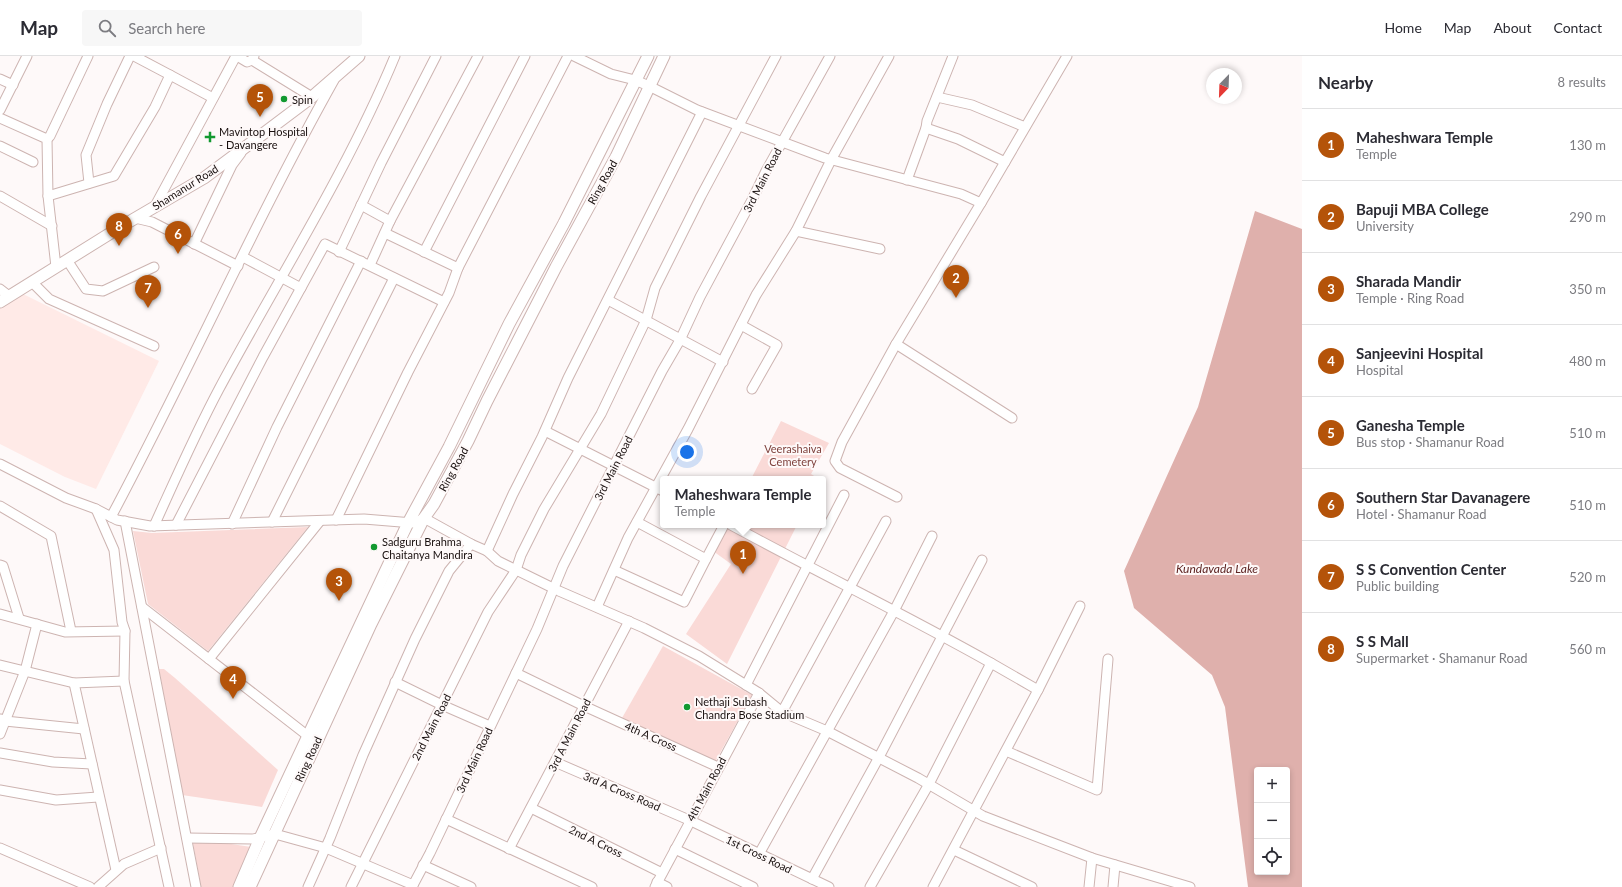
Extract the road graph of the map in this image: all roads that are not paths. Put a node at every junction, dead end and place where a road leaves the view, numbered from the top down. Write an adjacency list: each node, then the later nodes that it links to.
1 (28, 56): 25 (street)
2 (88, 56): 36 (street)
3 (130, 56): 44 (street)
4 (134, 56): 22 (street)
5 (236, 56): 20 (street); 29 (street)
6 (360, 56): 21 (main road, Shamanur Road)
7 (395, 56): 67 (street)
8 (436, 56): 48 (street)
9 (478, 56): 51 (street)
10 (524, 56): 58 (street)
11 (568, 56): 66 (street)
12 (574, 56): 24 (street)
13 (648, 56): 24 (main road, Ring Road)
14 (664, 56): 26 (main road, Ring Road)
15 (776, 56): 33 (street, 2nd Main Road)
16 (830, 56): 38 (street, 3rd Main Road)
17 (889, 56): 40 (street)
18 (953, 56): 28 (street)
19 (1067, 56): 34 (street)
20 (253, 58): 27 (street)
21 (338, 74): 27 (main road, Shamanur Road); 59 (street)
22 (170, 75): 29 (street); 44 (street)
23 (0, 79): 25 (street)
24 (635, 80): 26 (street); 100 (main road, Ring Road)
25 (12, 85): 30 (street)
26 (649, 86): 31 (street); 94 (main road, Ring Road)
27 (312, 97): 37 (main road, Shamanur Road)
28 (937, 97): 34 (street); 35 (street)
29 (213, 98): 49 (street)
30 (0, 110)
31 (702, 112): 33 (street); 73 (street)
32 (0, 118): 36 (street)
33 (738, 126): 38 (street); 75 (street, 2nd Main Road)
34 (1026, 127): 42 (street)
35 (926, 128): 42 (street); 43 (street)
36 (47, 139): 46 (street)
37 (250, 142): 49 (main road, Shamanur Road); 55 (street)
38 (782, 143): 40 (street); 77 (street, 3rd Main Road)
39 (0, 146): 41 (street)
40 (831, 160): 43 (street); 53 (street)
41 (33, 162)
42 (1005, 162): 47 (street)
43 (907, 180): 47 (street)
44 (89, 183): 46 (street)
45 (0, 196): 52 (street)
46 (48, 196): 52 (street)
47 (981, 203): 78 (street)
48 (361, 205): 51 (street); 57 (street)
49 (155, 206): 50 (main road, Shamanur Road)
50 (135, 218): 55 (street); 60 (main road, Shamanur Road)
51 (390, 221): 54 (street)
52 (52, 226): 64 (street)
53 (796, 231): 56 (street); 76 (street)
54 (385, 233): 58 (street); 62 (street)
55 (194, 244): 63 (street)
56 (880, 249)
57 (339, 252): 61 (street); 70 (street)
58 (424, 252): 66 (street)
59 (243, 257): 63 (street); 67 (street)
60 (67, 260): 64 (main road, Shamanur Road); 65 (street)
61 (361, 261): 62 (street); 102 (street)
62 (370, 265): 68 (street)
63 (238, 266): 93 (street)
64 (56, 267): 69 (main road, Shamanur Road)
65 (154, 267)
66 (458, 268): 74 (street)
67 (280, 278): 70 (street); 104 (street)
68 (394, 278): 74 (street); 99 (street)
69 (32, 282): 72 (main road, Shamanur Road); 79 (street)
70 (301, 288): 103 (street)
71 (0, 289): 72 (street)
72 (5, 299)
73 (608, 300): 75 (street); 83 (street)
74 (444, 302): 95 (street)
75 (646, 320): 77 (street); 84 (street, 2nd Main Road)
76 (741, 324): 80 (street); 81 (street)
77 (680, 340): 80 (street); 86 (street, 3rd Main Road)
78 (896, 344): 82 (street); 90 (street)
79 (154, 346)
80 (723, 362): 87 (street)
81 (752, 389)
82 (1012, 418)
83 (544, 431): 84 (street); 109 (street)
84 (580, 450): 86 (street); 114 (street, 2nd Main Road)
85 (0, 464): 92 (street)
86 (615, 467): 88 (street); 117 (street, 3rd Main Road)
87 (667, 476)
88 (660, 490): 101 (street)
89 (844, 495): 113 (street)
90 (897, 497)
91 (0, 506): 127 (street)
92 (96, 509): 93 (street); 126 (street)
93 (112, 517): 96 (street)
94 (424, 518): 100 (street); 108 (street); 163 (main road, Ring Road)
95 (336, 520): 97 (street); 100 (street)
96 (125, 521): 104 (street); 119 (street)
97 (320, 521): 99 (street); 129 (street)
98 (886, 521): 116 (street)
99 (272, 522): 102 (street)
100 (408, 522): 149 (main road, Ring Road)
101 (637, 522): 110 (street); 115 (street)
102 (232, 524): 103 (street)
103 (176, 525): 104 (street)
104 (154, 526)
105 (722, 528): 110 (street)
106 (737, 528): 113 (street)
107 (932, 536): 121 (street)
108 (471, 544): 109 (street); 137 (street)
109 (487, 551): 114 (street)
110 (706, 559): 115 (street)
111 (982, 560): 128 (street)
112 (0, 565): 123 (street)
113 (807, 566): 116 (street); 138 (street)
114 (516, 570): 117 (street); 141 (street, 2nd Main Road)
115 (614, 570): 120 (street)
116 (850, 588): 121 (street); 143 (street)
117 (555, 589): 120 (street); 134 (street, 3rd Main Road)
118 (1080, 606): 139 (street)
119 (142, 607): 129 (street); 164 (street)
120 (597, 607): 124 (street)
121 (894, 611): 128 (street); 147 (street)
122 (0, 614): 123 (street)
123 (19, 618): 125 (street)
124 (629, 621): 138 (street); 142 (street, 3rd A Main Road)
125 (37, 624): 127 (street); 133 (street)
126 (125, 631): 127 (street); 135 (street)
127 (71, 632)
128 (942, 635): 131 (street); 152 (street)
129 (209, 659): 149 (street)
130 (1108, 659): 150 (street)
131 (991, 663): 139 (street); 156 (street)
132 (0, 665): 133 (street)
133 (26, 671): 136 (street); 144 (street)
134 (516, 673): 142 (street, 4th A Cross); 145 (street, 3rd Main Road)
135 (124, 681): 136 (street); 167 (street)
136 (74, 682): 146 (street)
137 (395, 682): 141 (street); 168 (street)
138 (746, 685): 140 (street)
139 (1038, 690): 150 (street)
140 (759, 692): 143 (street); 155 (street, 4th Main Road)
141 (442, 705): 145 (street); 174 (street, 2nd Main Road)
142 (584, 706): 153 (street, 3rd A Main Road); 155 (street, 4th A Cross)
143 (782, 712): 147 (street)
144 (2, 720): 146 (street); 148 (street)
145 (490, 726): 161 (street, 3rd Main Road)
146 (84, 729): 154 (street)
147 (827, 731): 152 (street); 172 (street)
148 (0, 734)
149 (308, 736): 165 (main road, Ring Road)
150 (1006, 751): 160 (street)
151 (0, 753): 154 (street)
152 (878, 759): 156 (street); 179 (street)
153 (555, 762): 159 (street, 3rd A Main Road); 162 (street, 3rd A Cross Road)
154 (92, 764): 158 (street)
155 (718, 766): 162 (street, 4th Main Road)
156 (929, 784): 160 (street); 195 (street)
157 (0, 790): 158 (street)
158 (98, 797): 177 (street)
159 (531, 808): 169 (street, 3rd A Main Road); 178 (street, 2nd A Cross)
160 (973, 811): 171 (street); 173 (street)
161 (446, 819): 169 (street); 175 (street, 3rd Main Road)
162 (689, 820): 170 (street, 4th Main Road); 172 (street, 1st Cross Road)
163 (275, 834): 165 (street); 168 (street); 187 (main road, Ring Road)
164 (187, 838): 165 (street); 185 (street)
165 (260, 838): 186 (main road, Ring Road)
166 (0, 848): 182 (street)
167 (161, 848): 177 (street); 184 (street)
168 (326, 848): 174 (street); 188 (street)
169 (509, 849): 191 (street)
170 (674, 849): 178 (street, 4th Main Road); 193 (street)
171 (954, 850): 196 (street); 197 (street)
172 (759, 854): 179 (street, 1st Cross Road)
173 (1092, 858): 176 (street); 198 (street)
174 (362, 864): 181 (street); 189 (street, 2nd Main Road)
175 (423, 865): 181 (street, 3rd Main Road); 190 (street)
176 (1115, 865): 199 (street); 200 (street)
177 (116, 870): 183 (street)
178 (662, 873): 180 (street, 4th Main Road)
179 (812, 879): 194 (street, 1st Cross Road)
180 (656, 885): 192 (street)
181 (412, 886)
182 (90, 887)
183 (98, 887)
184 (169, 887)
185 (196, 887)
186 (239, 887)
187 (250, 887)
188 (308, 887)
189 (351, 887)
190 (471, 887)
191 (592, 887)
192 (667, 887)
193 (753, 887)
194 (829, 887)
195 (870, 887)
196 (933, 887)
197 (1032, 887)
198 (1090, 887)
199 (1113, 887)
200 (1190, 887)

